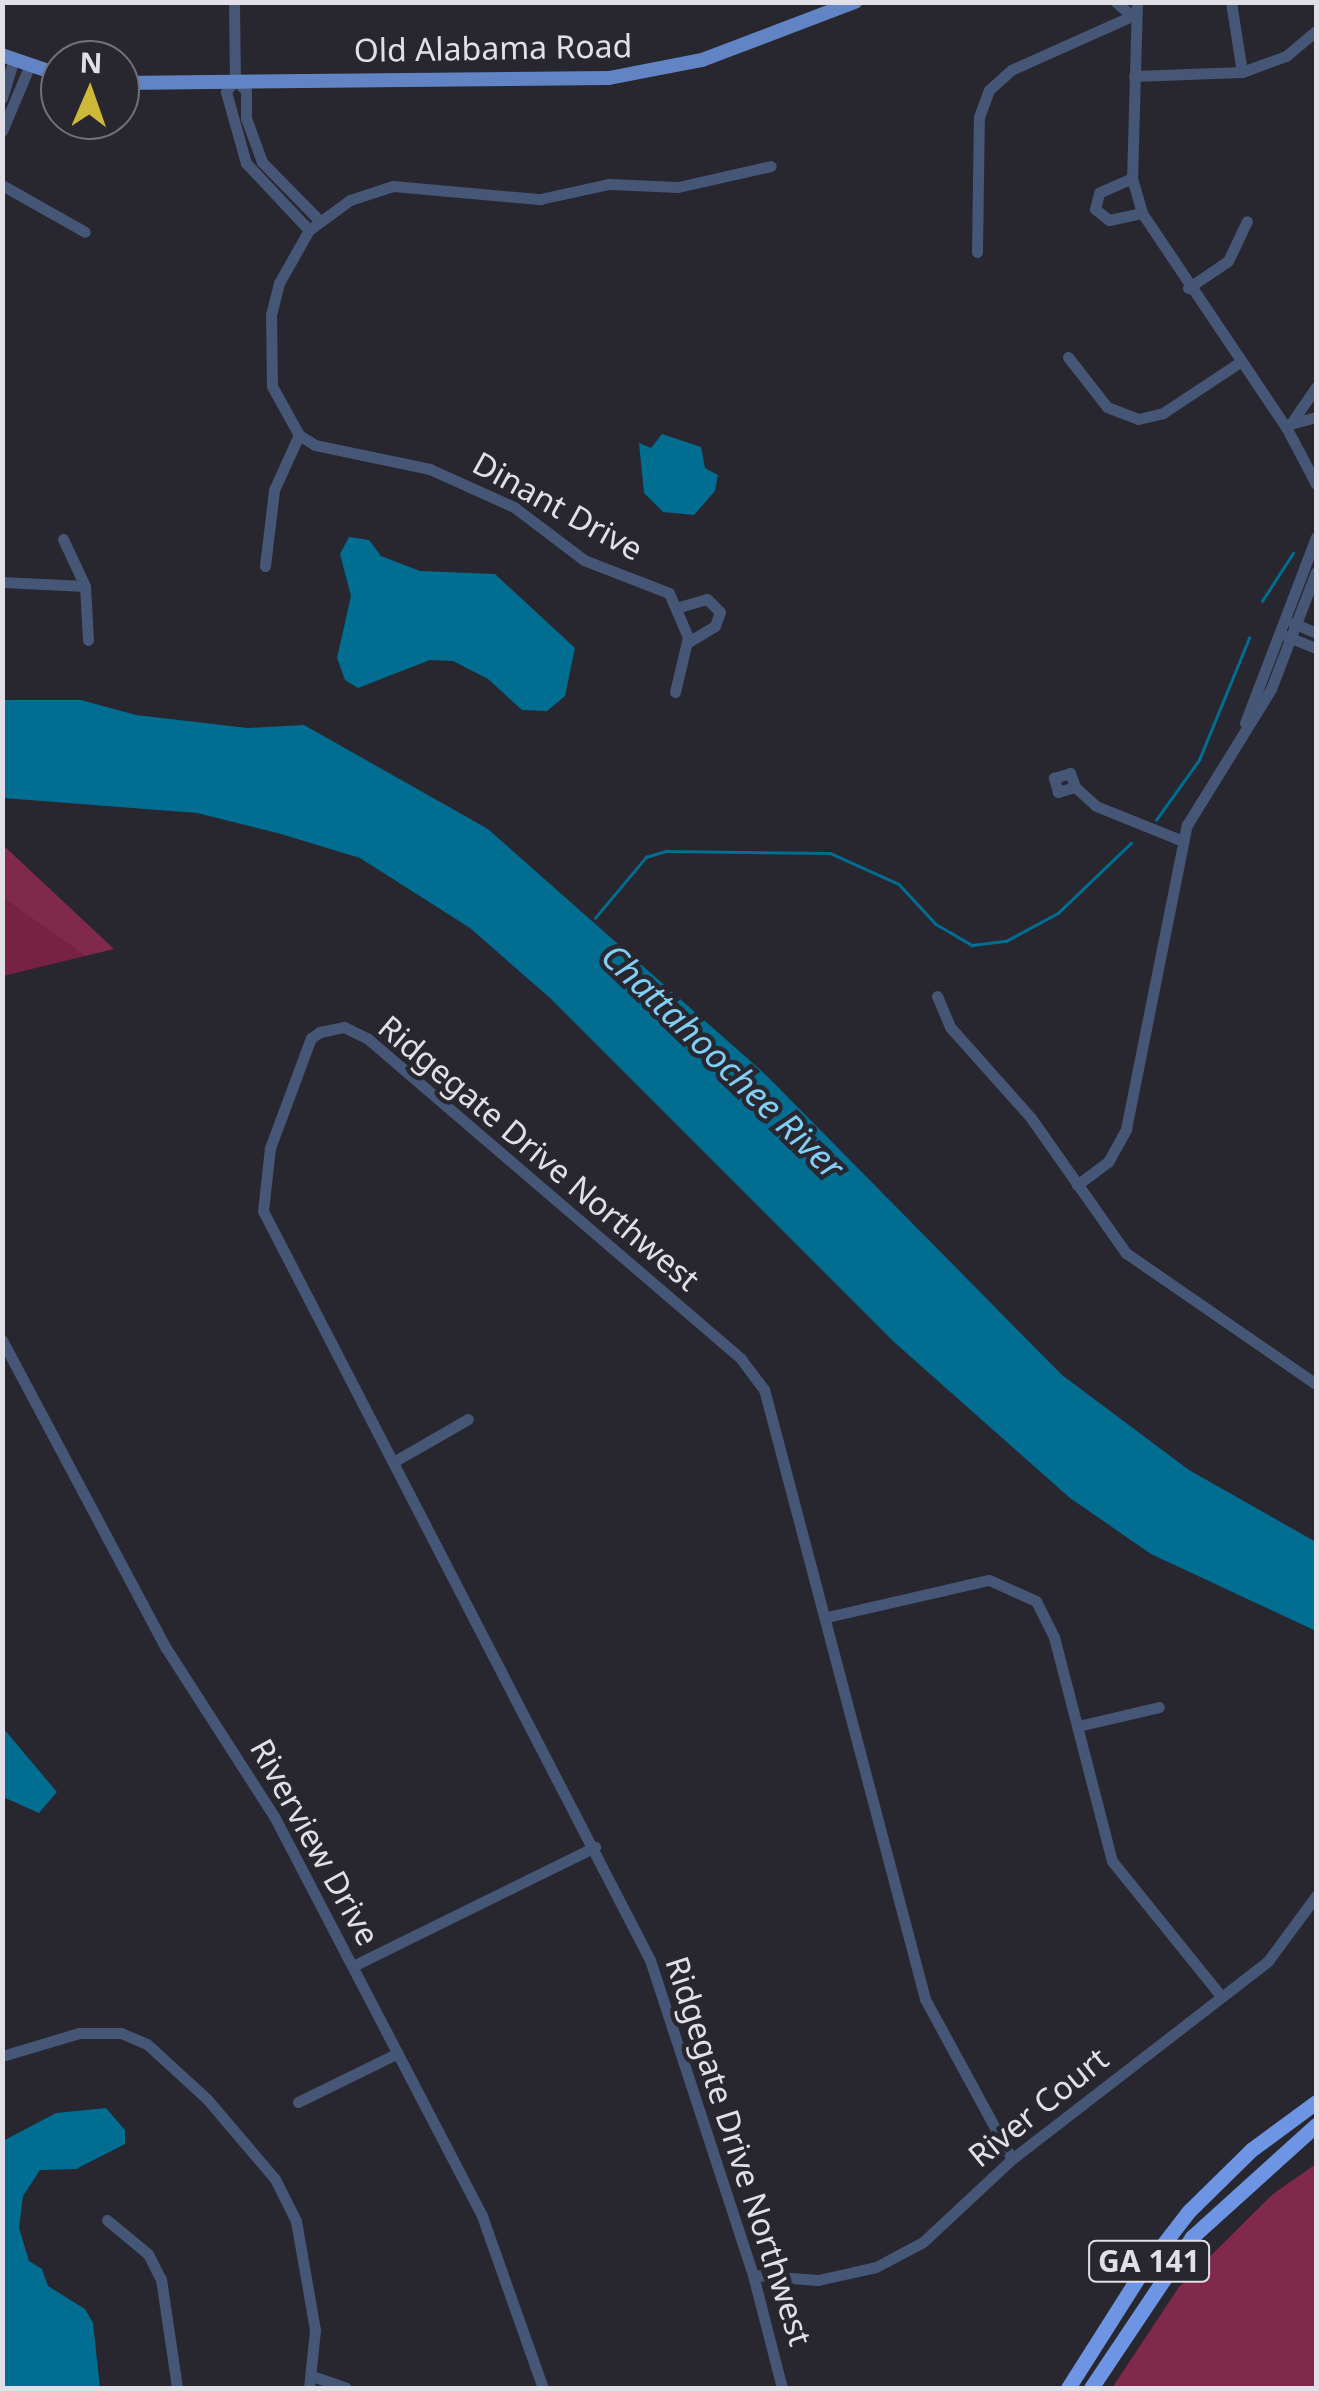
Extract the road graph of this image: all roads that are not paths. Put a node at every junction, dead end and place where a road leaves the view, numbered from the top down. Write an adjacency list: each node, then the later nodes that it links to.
1 (234, 2): 13 (street)
2 (855, 2): 13 (main road, Old Alabama Road)
3 (1116, 2): 6 (street)
4 (1137, 2): 6 (street)
5 (1231, 2): 11 (street)
6 (1132, 16): 12 (street); 26 (street)
7 (1316, 31): 11 (street)
8 (8, 58): 9 (main road); 15 (street)
9 (29, 67): 10 (main road); 18 (street)
10 (40, 70)
11 (1242, 72): 12 (street)
12 (1134, 76): 20 (street)
13 (235, 79): 14 (main road, Old Alabama Road); 16 (street); 17 (street)
14 (140, 82)
15 (2, 98)
16 (246, 118): 17 (street); 24 (street)
17 (232, 122): 24 (street)
18 (2, 131)
19 (771, 166): 24 (street)
20 (1132, 178): 22 (street); 22 (street)
21 (2, 185): 25 (street)
22 (1142, 214): 27 (street)
23 (1248, 221): 27 (street)
24 (314, 225): 33 (street)
25 (85, 232)
26 (976, 252)
27 (1188, 288): 29 (street)
28 (1068, 357): 29 (street)
29 (1240, 362): 32 (street)
30 (1316, 388): 32 (street)
31 (1316, 418): 32 (street)
32 (1289, 425): 34 (street)
33 (300, 434): 37 (street); 41 (street, Dinant Drive)
34 (1316, 484)
35 (1316, 537): 42 (street)
36 (63, 539): 40 (street)
37 (265, 566)
38 (1316, 572): 43 (street)
39 (2, 582): 40 (street)
40 (85, 586): 47 (street)
41 (679, 606): 48 (street); 48 (street, Dinant Drive)
42 (1284, 619): 43 (street); 45 (street)
43 (1297, 625): 44 (street); 46 (street)
44 (1316, 633)
45 (1278, 634): 46 (street); 51 (street)
46 (1292, 638): 49 (street); 51 (street)
47 (88, 640)
48 (687, 643): 50 (street)
49 (1316, 648)
50 (675, 692)
51 (1240, 737): 53 (street)
52 (1074, 787): 53 (street)
53 (1183, 841): 55 (street)
54 (938, 996): 55 (street)
55 (1077, 1185): 57 (street)
56 (2, 1340): 65 (street, Riverview Drive)
57 (1316, 1384)
58 (468, 1419): 59 (street)
59 (394, 1461): 60 (street, Ridgegate Drive Northwest); 63 (street, Ridgegate Drive Northwest)
60 (826, 1617): 62 (street); 72 (street, Ridgegate Drive Northwest)
61 (1159, 1707): 62 (street)
62 (1078, 1726): 66 (street)
63 (596, 1847): 65 (street); 74 (street, Ridgegate Drive Northwest)
64 (1316, 1896): 66 (street, River Court)
65 (353, 1966): 67 (street, Riverview Drive)
66 (1221, 1996): 72 (street, River Court)
67 (398, 2053): 69 (street); 78 (street, Riverview Drive)
68 (2, 2056): 75 (street)
69 (298, 2102)
70 (1316, 2102): 80 (highway, GA 141)
71 (1316, 2125): 81 (highway, GA 141)
72 (1012, 2159): 74 (street, River Court)
73 (107, 2220): 76 (street)
74 (753, 2275): 79 (street, Ridgegate Drive Northwest)
75 (310, 2382): 77 (street)
76 (177, 2388)
77 (346, 2388)
78 (542, 2388)
79 (782, 2388)
80 (1068, 2388)
81 (1091, 2388)

